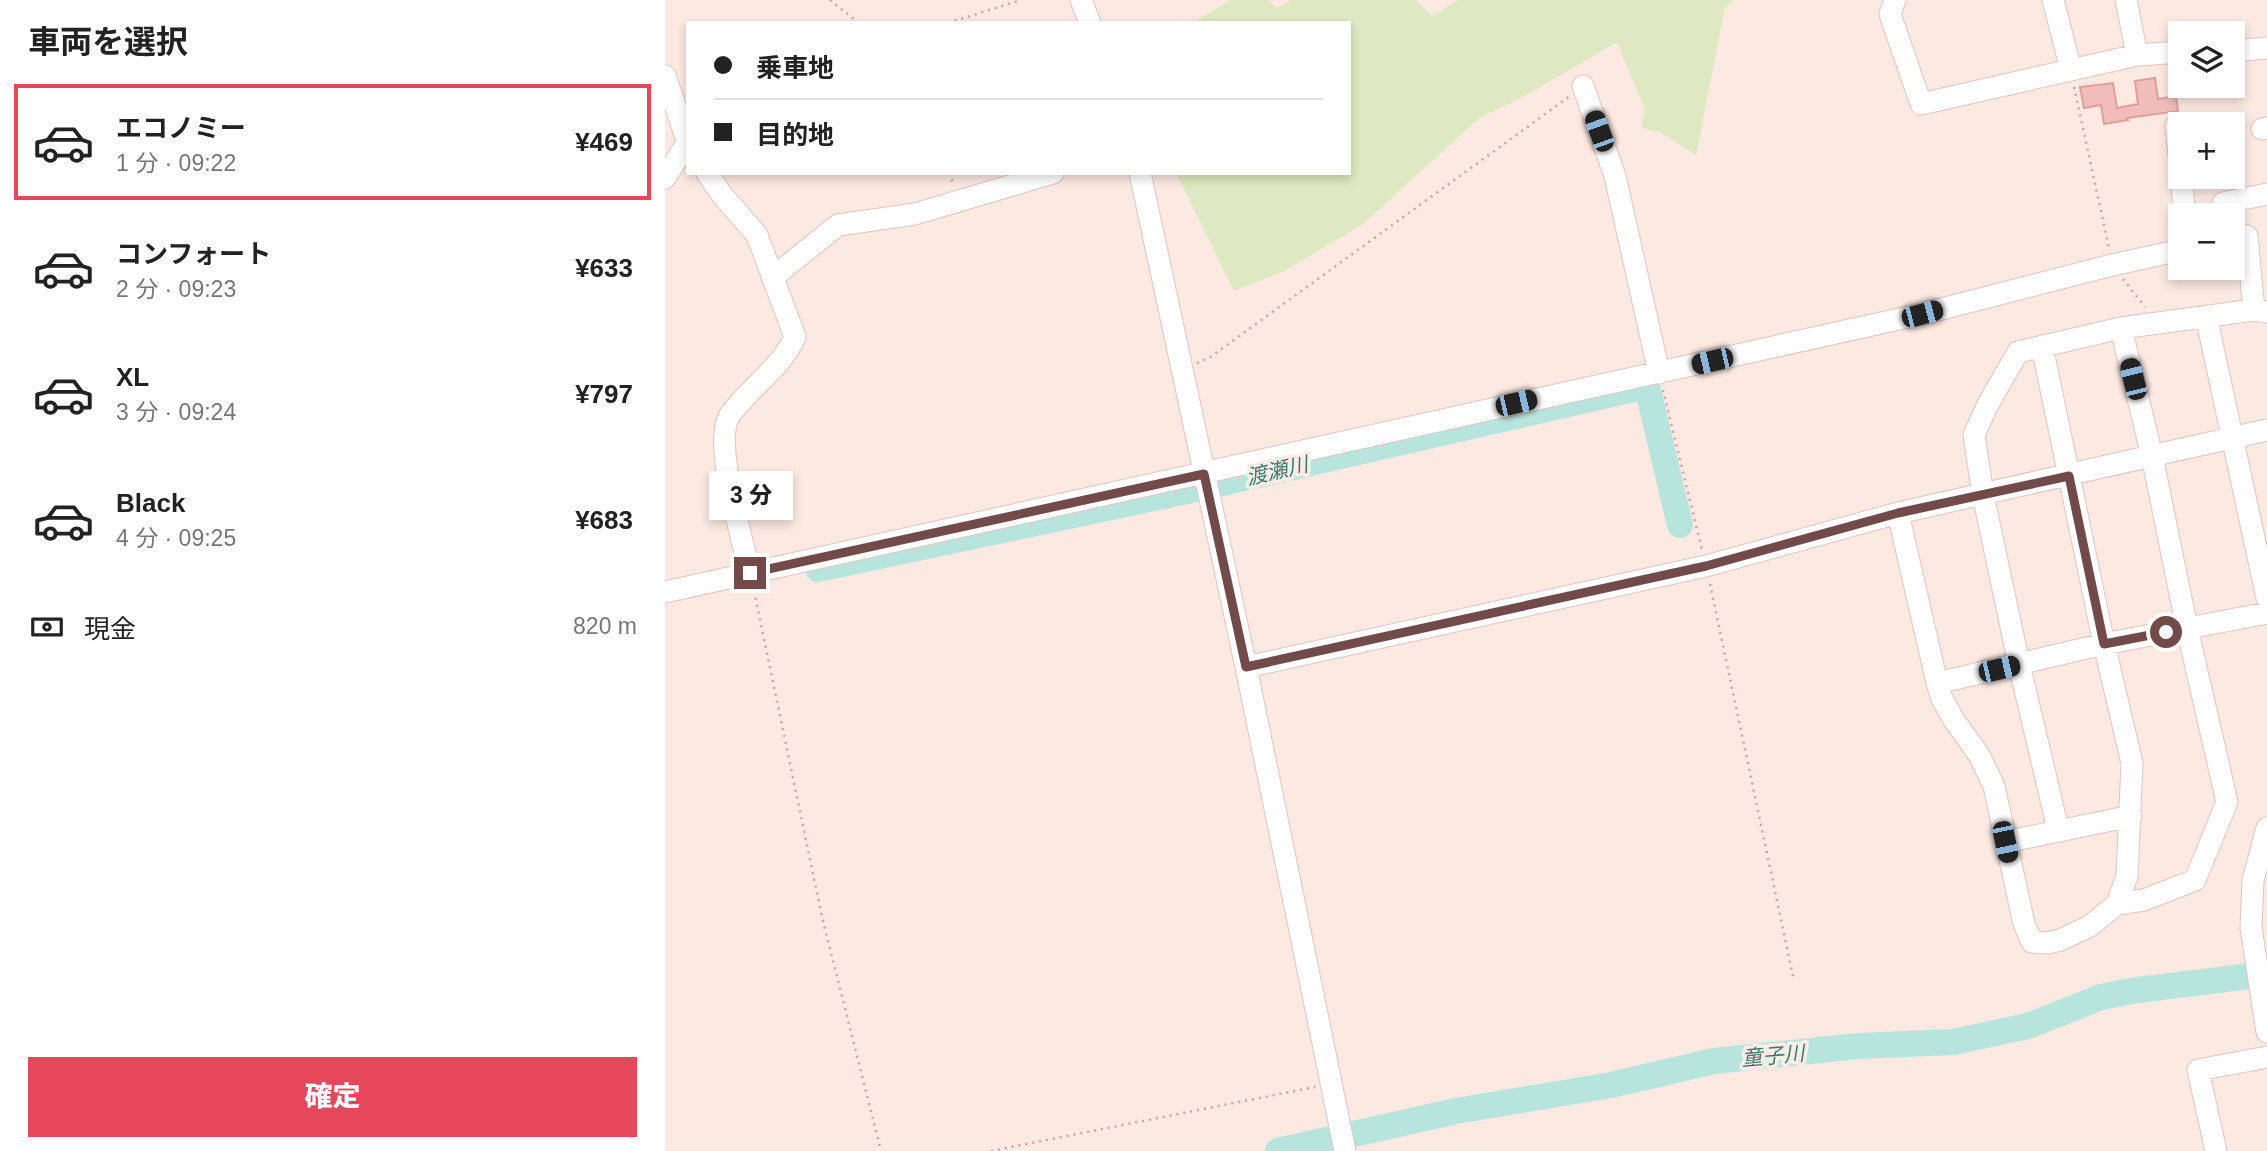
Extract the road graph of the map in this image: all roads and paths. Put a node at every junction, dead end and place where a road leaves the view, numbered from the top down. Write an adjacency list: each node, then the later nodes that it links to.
1 (830, 0): 7 (path)
2 (1021, 0): 8 (path)
3 (1081, 0): 9 (street)
4 (1895, 0): 14 (street)
5 (2053, 0): 14 (street)
6 (2126, 0): 13 (street)
7 (856, 21)
8 (953, 21)
9 (1089, 21)
10 (2267, 48): 11 (street)
11 (2245, 50)
12 (2168, 52): 13 (street)
13 (2137, 55): 14 (street)
14 (2071, 70): 28 (path)
15 (665, 76): 17 (street)
16 (1583, 86): 35 (path); 36 (street)
17 (686, 137)
18 (686, 146): 22 (street)
19 (709, 175): 29 (street)
20 (1046, 175): 29 (street)
21 (1140, 175): 35 (street)
22 (665, 178)
23 (2267, 194): 24 (street)
24 (2223, 203)
25 (2249, 236): 27 (street)
26 (2168, 253): 28 (street)
27 (2258, 263): 30 (street)
28 (2112, 265): 32 (path); 36 (street)
29 (772, 278): 45 (street)
30 (2261, 311): 31 (street)
31 (2206, 316): 32 (street); 38 (street)
32 (2158, 323): 33 (street)
33 (2121, 328): 34 (street); 39 (street)
34 (2042, 346): 41 (street); 42 (street)
35 (1181, 369): 40 (street)
36 (1659, 373): 40 (street); 44 (path)
37 (2267, 430): 38 (street)
38 (2233, 438): 39 (street); 47 (street)
39 (2152, 456): 41 (street); 49 (street)
40 (1204, 474): 45 (street); 52 (street)
41 (2069, 476): 42 (street); 50 (street)
42 (1983, 495): 43 (street); 51 (street)
43 (1898, 513): 44 (street); 53 (street)
44 (1706, 566): 52 (street); 60 (path)
45 (750, 573): 46 (street); 64 (path)
46 (665, 592)
47 (2267, 598)
48 (2267, 613): 49 (street)
49 (2187, 628): 50 (street); 59 (street)
50 (2104, 644): 51 (street); 54 (street)
51 (2019, 664): 53 (street); 56 (street)
52 (1246, 667): 63 (street)
53 (1937, 683): 57 (street)
54 (2130, 816): 56 (street); 59 (street)
55 (2267, 828): 58 (street)
56 (2058, 829): 57 (street)
57 (2005, 842): 59 (street)
58 (2260, 882): 61 (street)
59 (2117, 904)
60 (1794, 981)
61 (2267, 1032)
62 (2267, 1057): 67 (street)
63 (1332, 1084): 65 (path); 66 (street)
64 (881, 1151)
65 (991, 1151)
66 (1345, 1151)
67 (2216, 1151)

